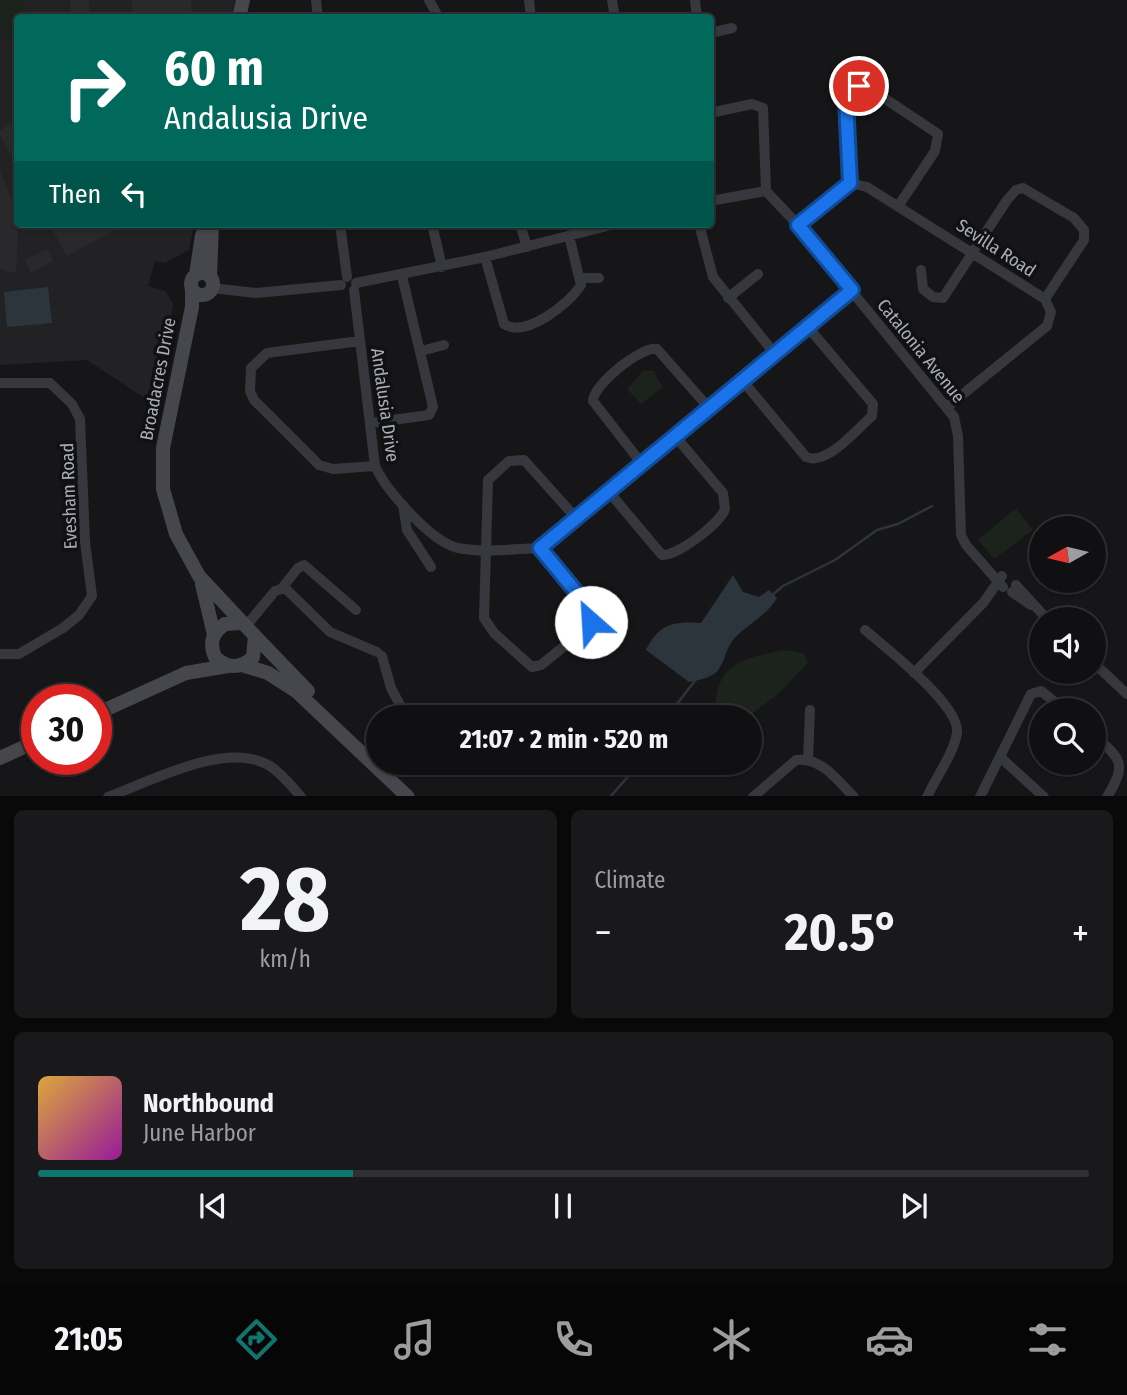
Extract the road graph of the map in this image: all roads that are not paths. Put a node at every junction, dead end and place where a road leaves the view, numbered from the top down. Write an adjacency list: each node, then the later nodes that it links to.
1 (732, 28): 2 (street)
2 (714, 32)
3 (714, 112): 5 (street)
4 (850, 183): 7 (street, Sevilla Road); 7 (street); 8 (street)
5 (766, 191): 6 (street); 8 (street, Catalonia Avenue)
6 (714, 200)
7 (899, 205): 18 (street, Sevilla Road)
8 (798, 225): 28 (street, Catalonia Avenue)
9 (204, 228): 26 (street)
10 (211, 228): 26 (street)
11 (341, 228): 27 (street, Andalusia Drive)
12 (433, 228): 20 (street)
13 (521, 228): 17 (street)
14 (598, 228): 16 (street)
15 (700, 228): 29 (street)
16 (569, 236): 17 (street); 24 (street)
17 (527, 247): 19 (street)
18 (975, 253): 21 (street); 30 (street, Sevilla Road); 30 (street)
19 (485, 257): 20 (street); 24 (street)
20 (442, 267): 23 (street)
21 (920, 270)
22 (758, 274): 29 (street)
23 (402, 276): 27 (street); 34 (street)
24 (580, 278): 25 (street)
25 (599, 278)
26 (203, 284): 27 (street); 50 (street, Broadacres Drive)
27 (349, 284): 32 (street, Andalusia Drive)
28 (852, 290): 31 (street); 38 (street, Catalonia Avenue)
29 (728, 298): 35 (street)
30 (1045, 299): 38 (street, Sevilla Road)
31 (807, 326): 35 (street); 36 (street)
32 (360, 341): 40 (street, Andalusia Drive); 43 (street)
33 (444, 345): 34 (street)
34 (421, 351): 40 (street)
35 (775, 354): 36 (street)
36 (742, 380): 39 (street)
37 (0, 383): 58 (street, Evesham Road)
38 (947, 407): 51 (street, Catalonia Avenue)
39 (709, 408): 41 (street); 42 (street)
40 (371, 423): 43 (street, Andalusia Drive)
41 (675, 436): 42 (street); 44 (street)
42 (642, 464): 44 (street)
43 (375, 466): 45 (street, Andalusia Drive)
44 (609, 492): 46 (street)
45 (403, 505): 48 (street, Andalusia Drive); 49 (street)
46 (577, 519): 47 (street); 48 (street)
47 (540, 548): 48 (street, Andalusia Drive); 48 (street)
48 (484, 550)
49 (431, 566)
50 (199, 576): 55 (street, Broadacres Drive); 57 (street, Broadacres Drive)
51 (1011, 585): 53 (street); 61 (street)
52 (282, 588): 54 (street); 55 (street); 67 (street)
53 (1035, 607)
54 (356, 610)
55 (247, 628): 57 (street); 59 (street); 71 (street, Broadacres Drive)
56 (865, 630): 61 (street)
57 (213, 638): 59 (street, Broadacres Drive); 60 (street)
58 (0, 654)
59 (235, 666): 60 (street); 71 (street)
60 (186, 673): 68 (street)
61 (914, 673): 82 (street)
62 (1106, 674): 63 (street)
63 (1127, 694)
64 (1029, 698): 73 (street)
65 (1029, 698): 66 (street)
66 (1050, 698)
67 (400, 705)
68 (112, 707)
69 (810, 710): 75 (street)
70 (1106, 745): 76 (street)
71 (357, 747): 79 (street)
72 (21, 748): 74 (street)
73 (1000, 757): 83 (street); 84 (street)
74 (0, 758)
75 (808, 759): 80 (street); 81 (street)
76 (1125, 759): 85 (street)
77 (108, 796): 78 (street)
78 (301, 796)
79 (408, 796)
80 (753, 796)
81 (854, 796)
82 (927, 796)
83 (980, 796)
84 (1044, 796)
85 (1107, 796)

